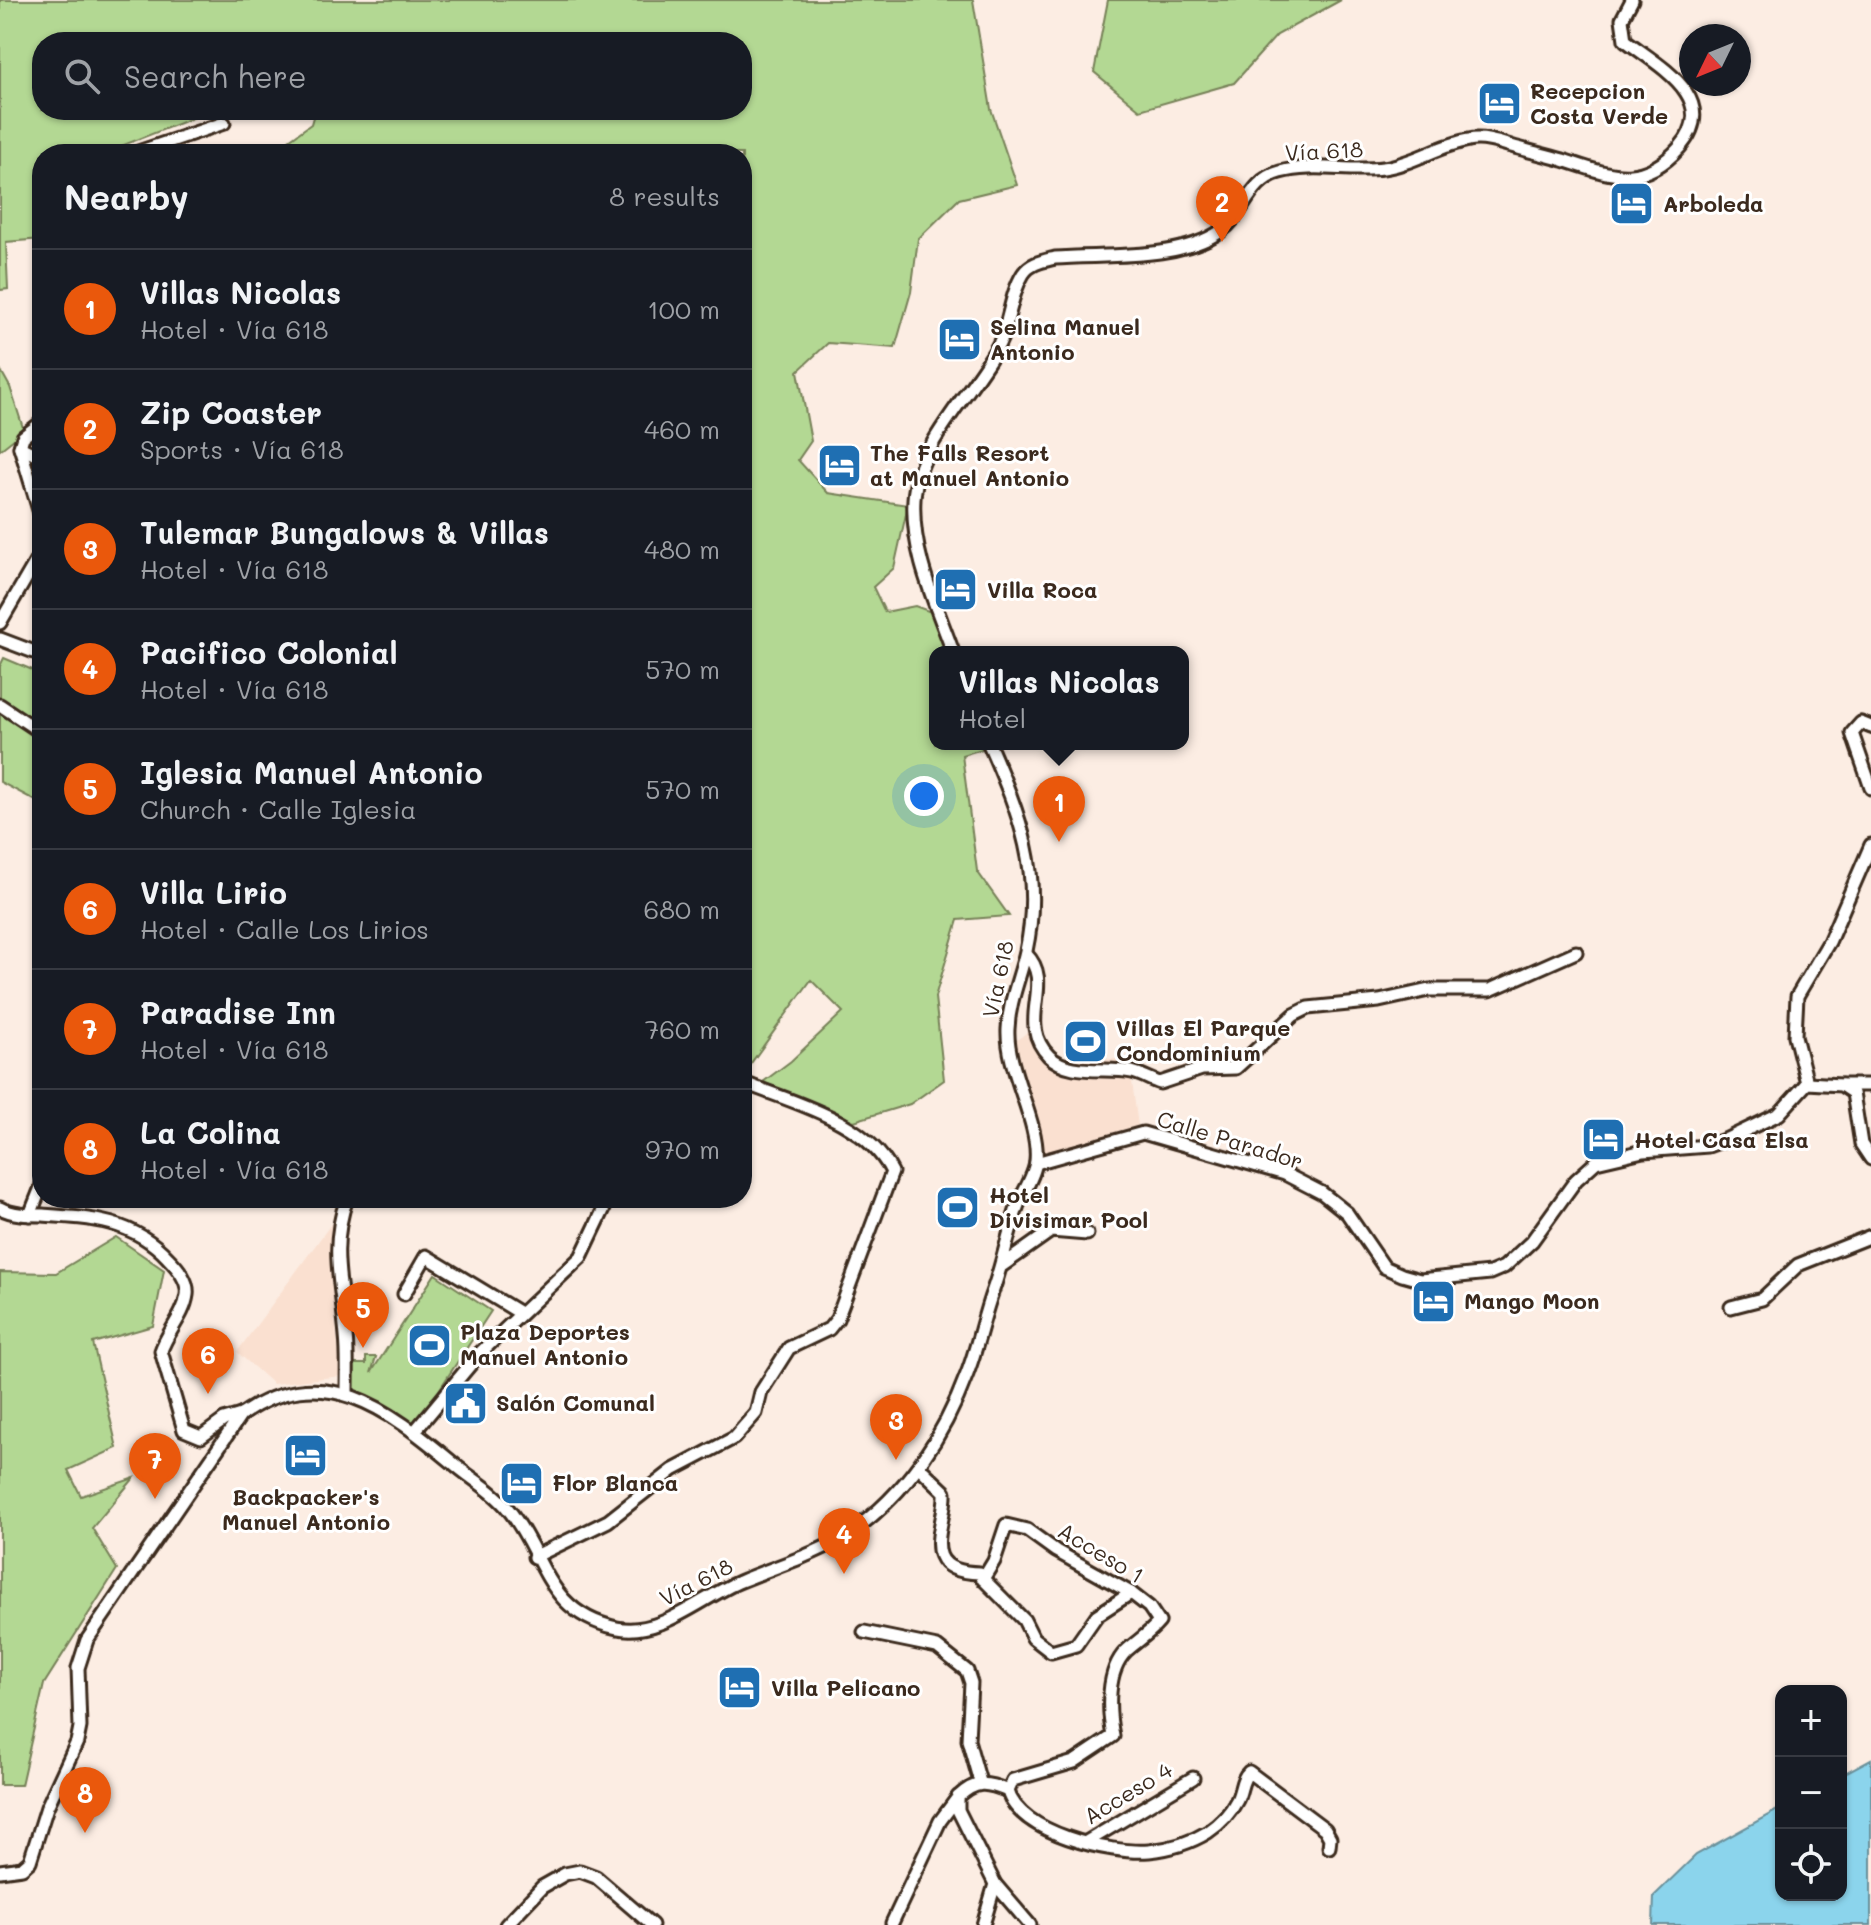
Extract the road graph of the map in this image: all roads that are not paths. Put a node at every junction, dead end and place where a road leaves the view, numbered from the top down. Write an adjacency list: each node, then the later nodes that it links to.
1 (1632, 0): 11 (street, Vía 618)
2 (224, 123): 3 (street)
3 (162, 144)
4 (32, 430): 5 (street)
5 (20, 447): 6 (street); 7 (street)
6 (32, 453)
7 (32, 487)
8 (32, 568): 9 (street)
9 (0, 623)
10 (0, 639): 12 (street)
11 (951, 646)
12 (32, 651)
13 (0, 705): 14 (street)
14 (32, 726)
15 (1871, 727): 17 (street)
16 (992, 750): 20 (street, Vía 618)
17 (1871, 788)
18 (1871, 845): 21 (street)
19 (1576, 952): 20 (street)
20 (1026, 954): 26 (street, Vía 618)
21 (1807, 1083): 22 (street); 26 (street, Calle Parador)
22 (1841, 1085): 23 (street); 25 (street)
23 (1871, 1085)
24 (752, 1086): 42 (street)
25 (1871, 1159)
26 (1036, 1163): 34 (street, Vía 618)
27 (0, 1208): 31 (street)
28 (33, 1208): 31 (street)
29 (343, 1208): 38 (street)
30 (604, 1208): 37 (street)
31 (30, 1215): 39 (street)
32 (1087, 1234): 34 (street)
33 (1871, 1236): 36 (street)
34 (1002, 1266): 41 (street, Vía 618)
35 (404, 1294): 37 (street)
36 (1731, 1307)
37 (520, 1313): 40 (street)
38 (347, 1393): 39 (street, Vía 618); 40 (street, Vía 618)
39 (241, 1415): 52 (street, Vía 618)
40 (415, 1431): 42 (street, Vía 618)
41 (919, 1467): 42 (street, Vía 618); 43 (street)
42 (534, 1557)
43 (983, 1579): 44 (street, Acceso 1); 44 (street)
44 (1131, 1593): 48 (street, Acceso 1)
45 (864, 1632): 47 (street)
46 (1193, 1778): 50 (street, Acceso 4)
47 (980, 1782): 48 (street); 49 (street)
48 (1008, 1791): 50 (street, Acceso 4)
49 (958, 1797): 53 (street); 54 (street)
50 (1088, 1841): 51 (street)
51 (1329, 1847)
52 (0, 1871)
53 (995, 1884): 57 (street); 58 (street)
54 (892, 1923)
55 (506, 1925): 56 (street)
56 (652, 1925)
57 (983, 1925)
58 (1030, 1925)

